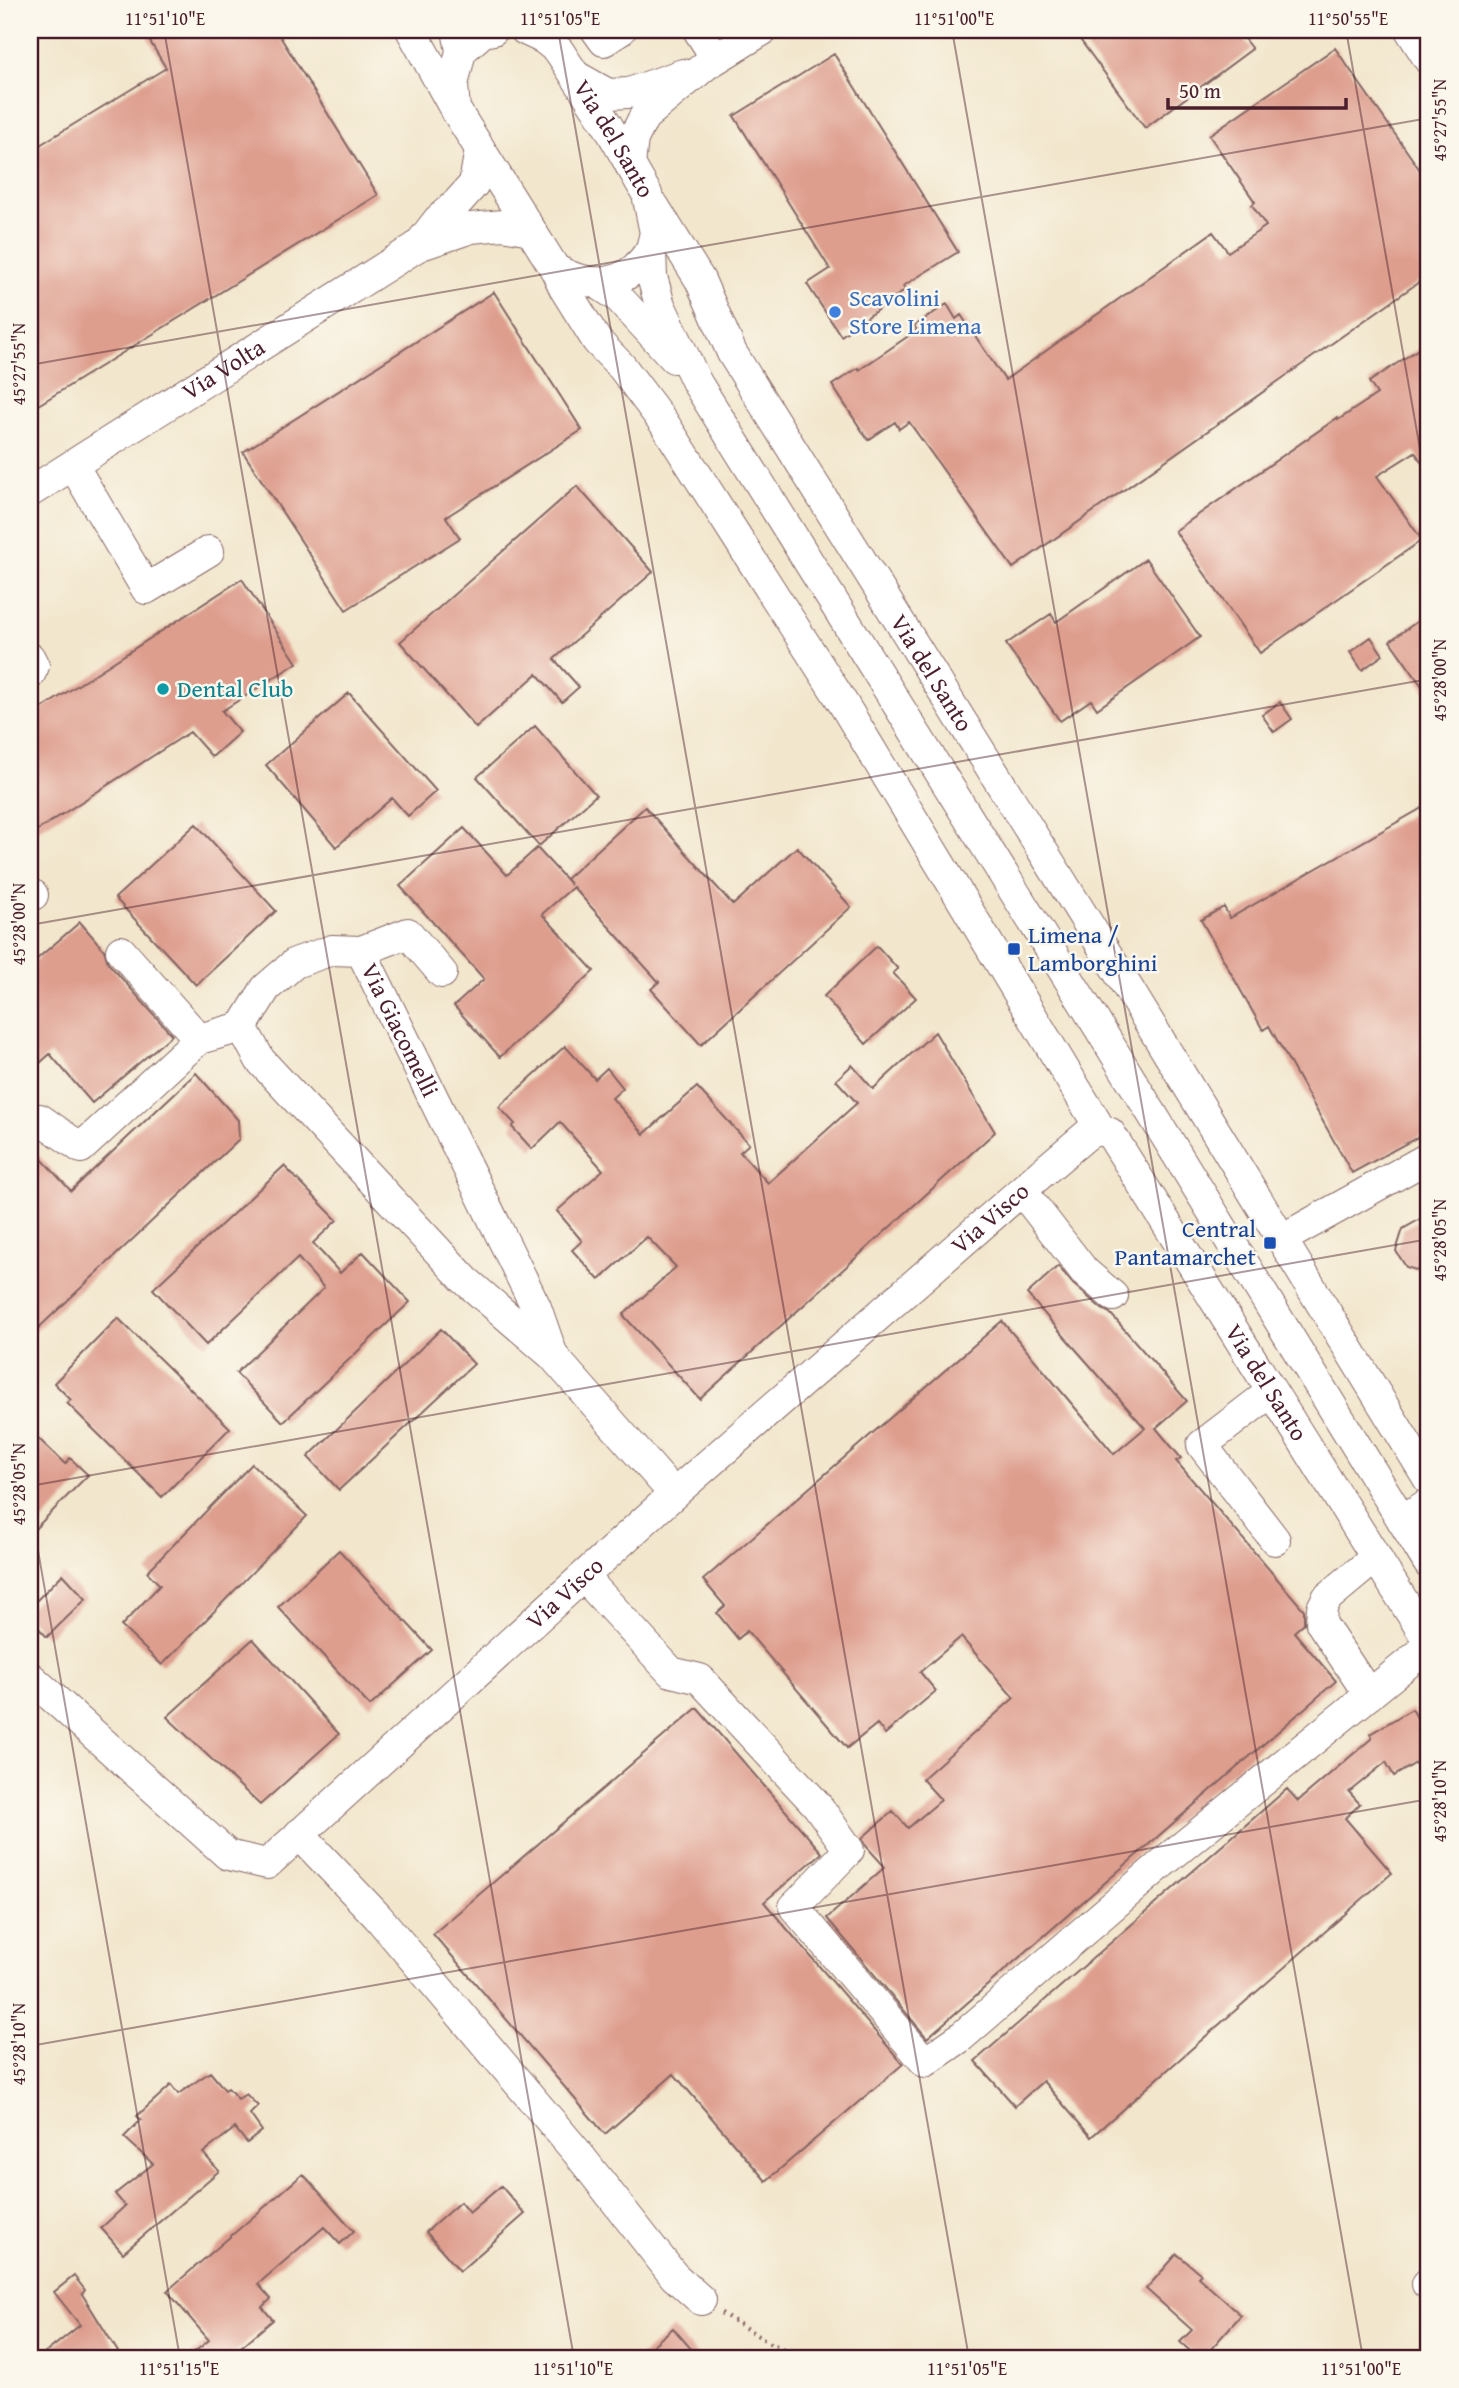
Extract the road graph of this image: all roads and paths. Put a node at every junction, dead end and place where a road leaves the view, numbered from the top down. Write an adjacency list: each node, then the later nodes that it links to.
1 (411, 30): 13 (street)
2 (493, 30): 9 (street)
3 (596, 30): 4 (street)
4 (621, 30)
5 (698, 30): 11 (street)
6 (763, 30): 11 (street)
7 (1409, 30): 10 (street)
8 (535, 33): 12 (street, Via del Santo)
9 (459, 41): 13 (street)
10 (1429, 60)
11 (711, 61): 12 (street); 15 (street)
12 (576, 76): 15 (street, Via del Santo)
13 (455, 109): 14 (street)
14 (480, 149): 17 (street); 18 (street)
15 (630, 165): 16 (street, Via del Santo)
16 (647, 194): 19 (street, Via del Santo); 31 (street, Via del Santo)
17 (531, 230): 18 (street); 20 (street)
18 (418, 246): 23 (street, Via Volta)
19 (651, 249): 21 (street); 22 (street, Via del Santo)
20 (555, 269): 21 (street); 36 (street, Via del Santo)
21 (597, 283): 22 (street)
22 (697, 383): 32 (street)
23 (73, 465): 24 (street, Via Volta); 25 (street)
24 (30, 492)
25 (209, 551)
26 (30, 658): 27 (street)
27 (30, 674)
28 (121, 951): 34 (street)
29 (361, 951): 30 (street); 33 (street, Via Giacomelli); 41 (street, Via Giacomelli)
30 (442, 973)
31 (1131, 994): 32 (street); 39 (street, Via del Santo)
32 (1093, 1018): 46 (street)
33 (242, 1027): 34 (street); 41 (street, Via Giacomelli)
34 (199, 1039): 35 (street)
35 (30, 1122)
36 (1101, 1130): 38 (street, Via Visco); 42 (street, Via del Santo)
37 (1429, 1157): 39 (street)
38 (1022, 1191): 40 (street); 44 (street, Via Visco)
39 (1282, 1239): 43 (street, Via del Santo)
40 (1113, 1296)
41 (553, 1356): 44 (street, Via Giacomelli)
42 (1271, 1392): 47 (street); 48 (street, Via del Santo)
43 (1429, 1480)
44 (674, 1494): 50 (street, Via Visco)
45 (1429, 1503): 46 (street)
46 (1402, 1520): 49 (street)
47 (1275, 1540)
48 (1376, 1558): 51 (street, Via del Santo); 53 (street)
49 (1429, 1564)
50 (584, 1577): 53 (street); 54 (street, Via Visco)
51 (1429, 1644): 53 (street)
52 (30, 1677): 54 (street, Via Visco)
53 (1369, 1695)
54 (299, 1835): 55 (street)
55 (701, 2300): 56 (path)
56 (803, 2358)

